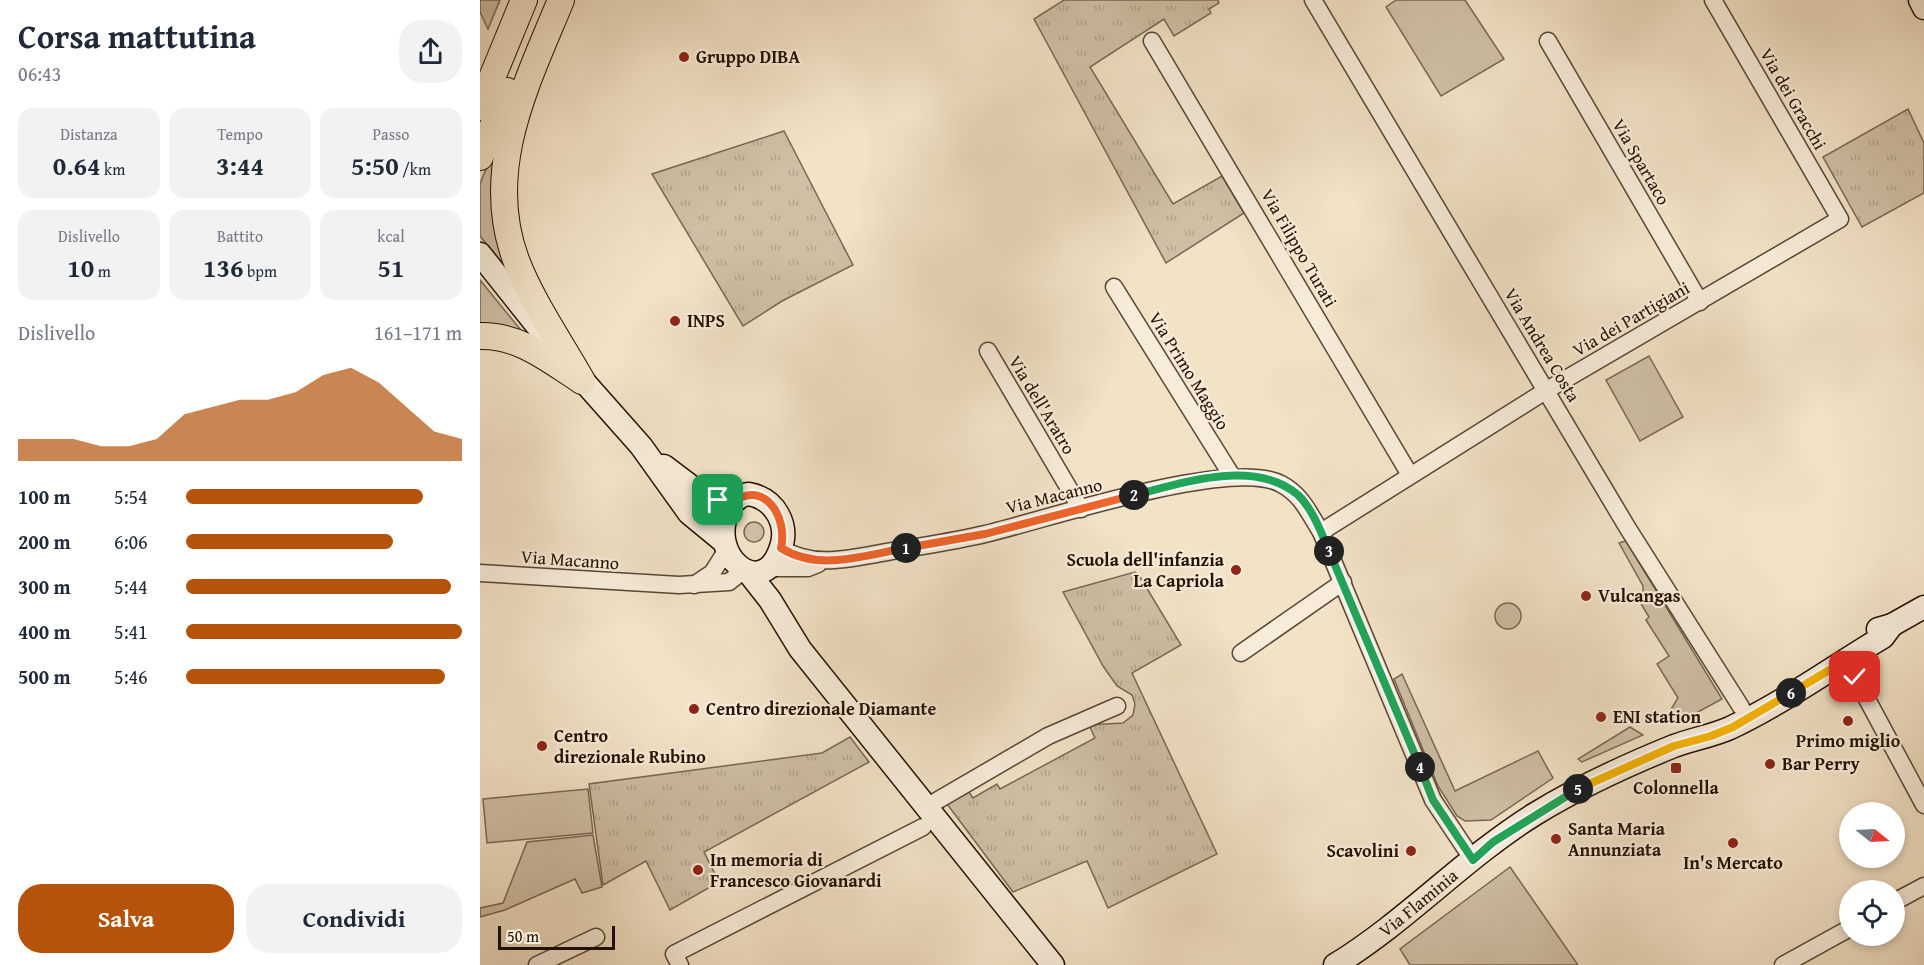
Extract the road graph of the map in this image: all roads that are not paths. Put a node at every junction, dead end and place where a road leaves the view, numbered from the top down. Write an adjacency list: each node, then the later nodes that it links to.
1 (510, 0): 11 (main road)
2 (524, 0): 12 (main road)
3 (544, 0): 13 (main road)
4 (561, 0): 20 (main road)
5 (1313, 0): 21 (street, Via Andrea Costa)
6 (1713, 0): 14 (street, Via dei Gracchi)
7 (1920, 0): 8 (street)
8 (1924, 8)
9 (1152, 41): 23 (street, Via Filippo Turati)
10 (1548, 41): 17 (street, Via Spartaco)
11 (480, 61)
12 (480, 107)
13 (480, 157)
14 (1840, 219): 17 (street, Via dei Partigiani)
15 (480, 254): 20 (street)
16 (1114, 286): 24 (street, Via Primo Maggio)
17 (1700, 302): 21 (street, Via dei Partigiani)
18 (480, 336): 20 (main road)
19 (988, 351): 26 (street, Via dell'Aratro)
20 (582, 381): 22 (street)
21 (1547, 390): 23 (street, Via dei Partigiani); 40 (street, Via Andrea Costa)
22 (641, 446): 25 (street); 28 (street)
23 (1410, 475): 27 (street, Via dei Partigiani)
24 (1232, 476): 26 (street, Via Macanno); 27 (street, Via Macanno)
25 (733, 502): 28 (street); 29 (street)
26 (1081, 509): 30 (street, Via Macanno)
27 (1321, 532): 33 (street, Via Macanno)
28 (725, 546): 31 (street); 34 (street)
29 (781, 548): 30 (street, Via Macanno); 31 (street)
30 (825, 561): 31 (street, Via Macanno)
31 (757, 570): 34 (street, Via Macanno); 43 (street)
32 (480, 573): 34 (street, Via Macanno)
33 (1343, 582): 37 (street); 44 (street, Via Macanno)
34 (693, 585)
35 (1924, 607): 36 (street, Via Flaminia)
36 (1892, 625): 38 (street, Via Flaminia); 40 (street, Via Flaminia)
37 (1241, 653)
38 (1846, 660): 41 (street, Via Flaminia); 42 (street)
39 (1117, 706): 43 (street)
40 (1741, 707): 41 (street, Via Flaminia)
41 (1691, 740): 44 (street, Via Flaminia)
42 (1924, 805)
43 (925, 817): 49 (street); 51 (street)
44 (1473, 860): 52 (street, Via Flaminia)
45 (1924, 886): 46 (street)
46 (1905, 896)
47 (1839, 934): 53 (street)
48 (596, 937): 50 (street)
49 (677, 959)
50 (537, 965)
51 (1053, 965)
52 (1335, 965)
53 (1784, 965)

